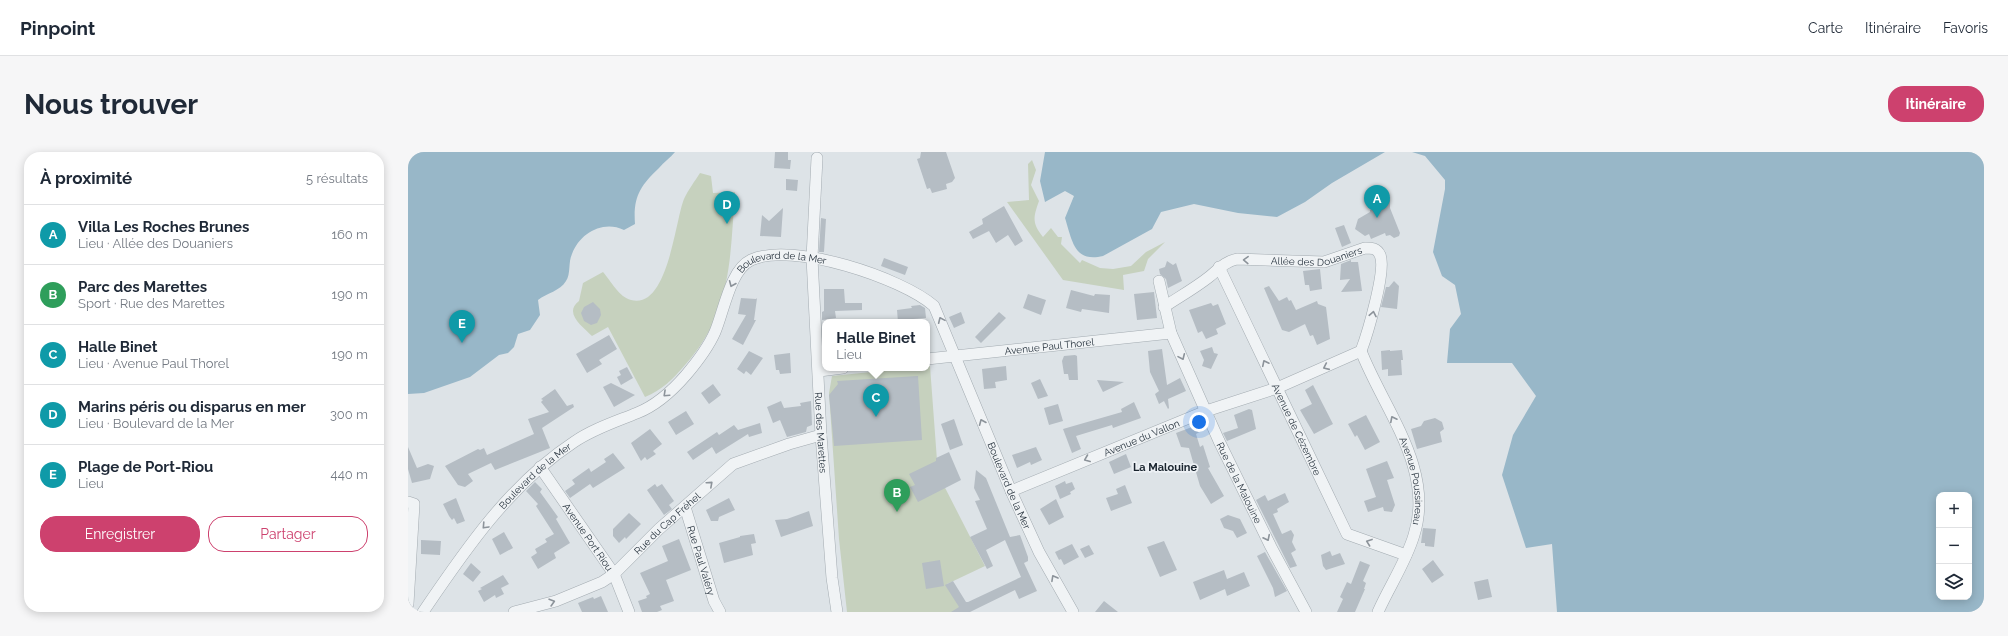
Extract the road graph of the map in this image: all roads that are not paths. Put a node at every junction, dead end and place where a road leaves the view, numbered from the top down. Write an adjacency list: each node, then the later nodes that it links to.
1 (817, 158): 2 (street, Rue des Marettes)
2 (812, 258): 8 (street, Boulevard de la Mer, one-way to 2); 10 (street, Rue des Marettes); 15 (street, Boulevard de la Mer, one-way to 15)
3 (1219, 267): 5 (street, Allée des Douaniers); 7 (street, Allée des Douaniers, one-way to 3); 12 (street, Avenue de Cézembre, one-way to 3)
4 (1159, 280): 5 (street, Rue de la Malouine)
5 (1164, 307): 6 (street, Rue de la Malouine)
6 (1171, 333): 8 (street, Avenue Paul Thorel); 13 (street, Rue de la Malouine, one-way to 13)
7 (1362, 351): 12 (street, Avenue du Vallon, one-way to 12); 19 (street, Avenue Poussineau, one-way to 7)
8 (954, 356): 9 (street, Avenue Paul Thorel); 16 (street, Boulevard de la Mer, one-way to 8)
9 (930, 359)
10 (819, 371): 11 (street); 14 (street, Rue des Marettes)
11 (822, 371)
12 (1277, 388): 13 (street, Avenue du Vallon); 19 (street, Avenue de Cézembre, one-way to 12)
13 (1206, 411): 16 (street, Avenue du Vallon, one-way to 16); 28 (street, Rue de la Malouine, one-way to 28)
14 (821, 435): 18 (street, Rue du Cap Fréhel, one-way to 14); 26 (street, Rue des Marettes)
15 (540, 466): 20 (street, Avenue Port Riou); 22 (street, Boulevard de la Mer, one-way to 22)
16 (1011, 491): 27 (street, Boulevard de la Mer, one-way to 16)
17 (408, 502): 21 (street)
18 (686, 507): 20 (street, Rue du Cap Fréhel); 25 (street, Rue Paul Valéry)
19 (1406, 555): 29 (street, Avenue Poussineau)
20 (614, 574): 23 (street, Rue du Cap Fréhel, one-way to 20); 24 (street, Avenue Port Riou)
21 (408, 604)
22 (423, 612)
23 (514, 612)
24 (629, 612)
25 (720, 612)
26 (837, 612)
27 (1073, 612)
28 (1306, 612)
29 (1378, 612)

